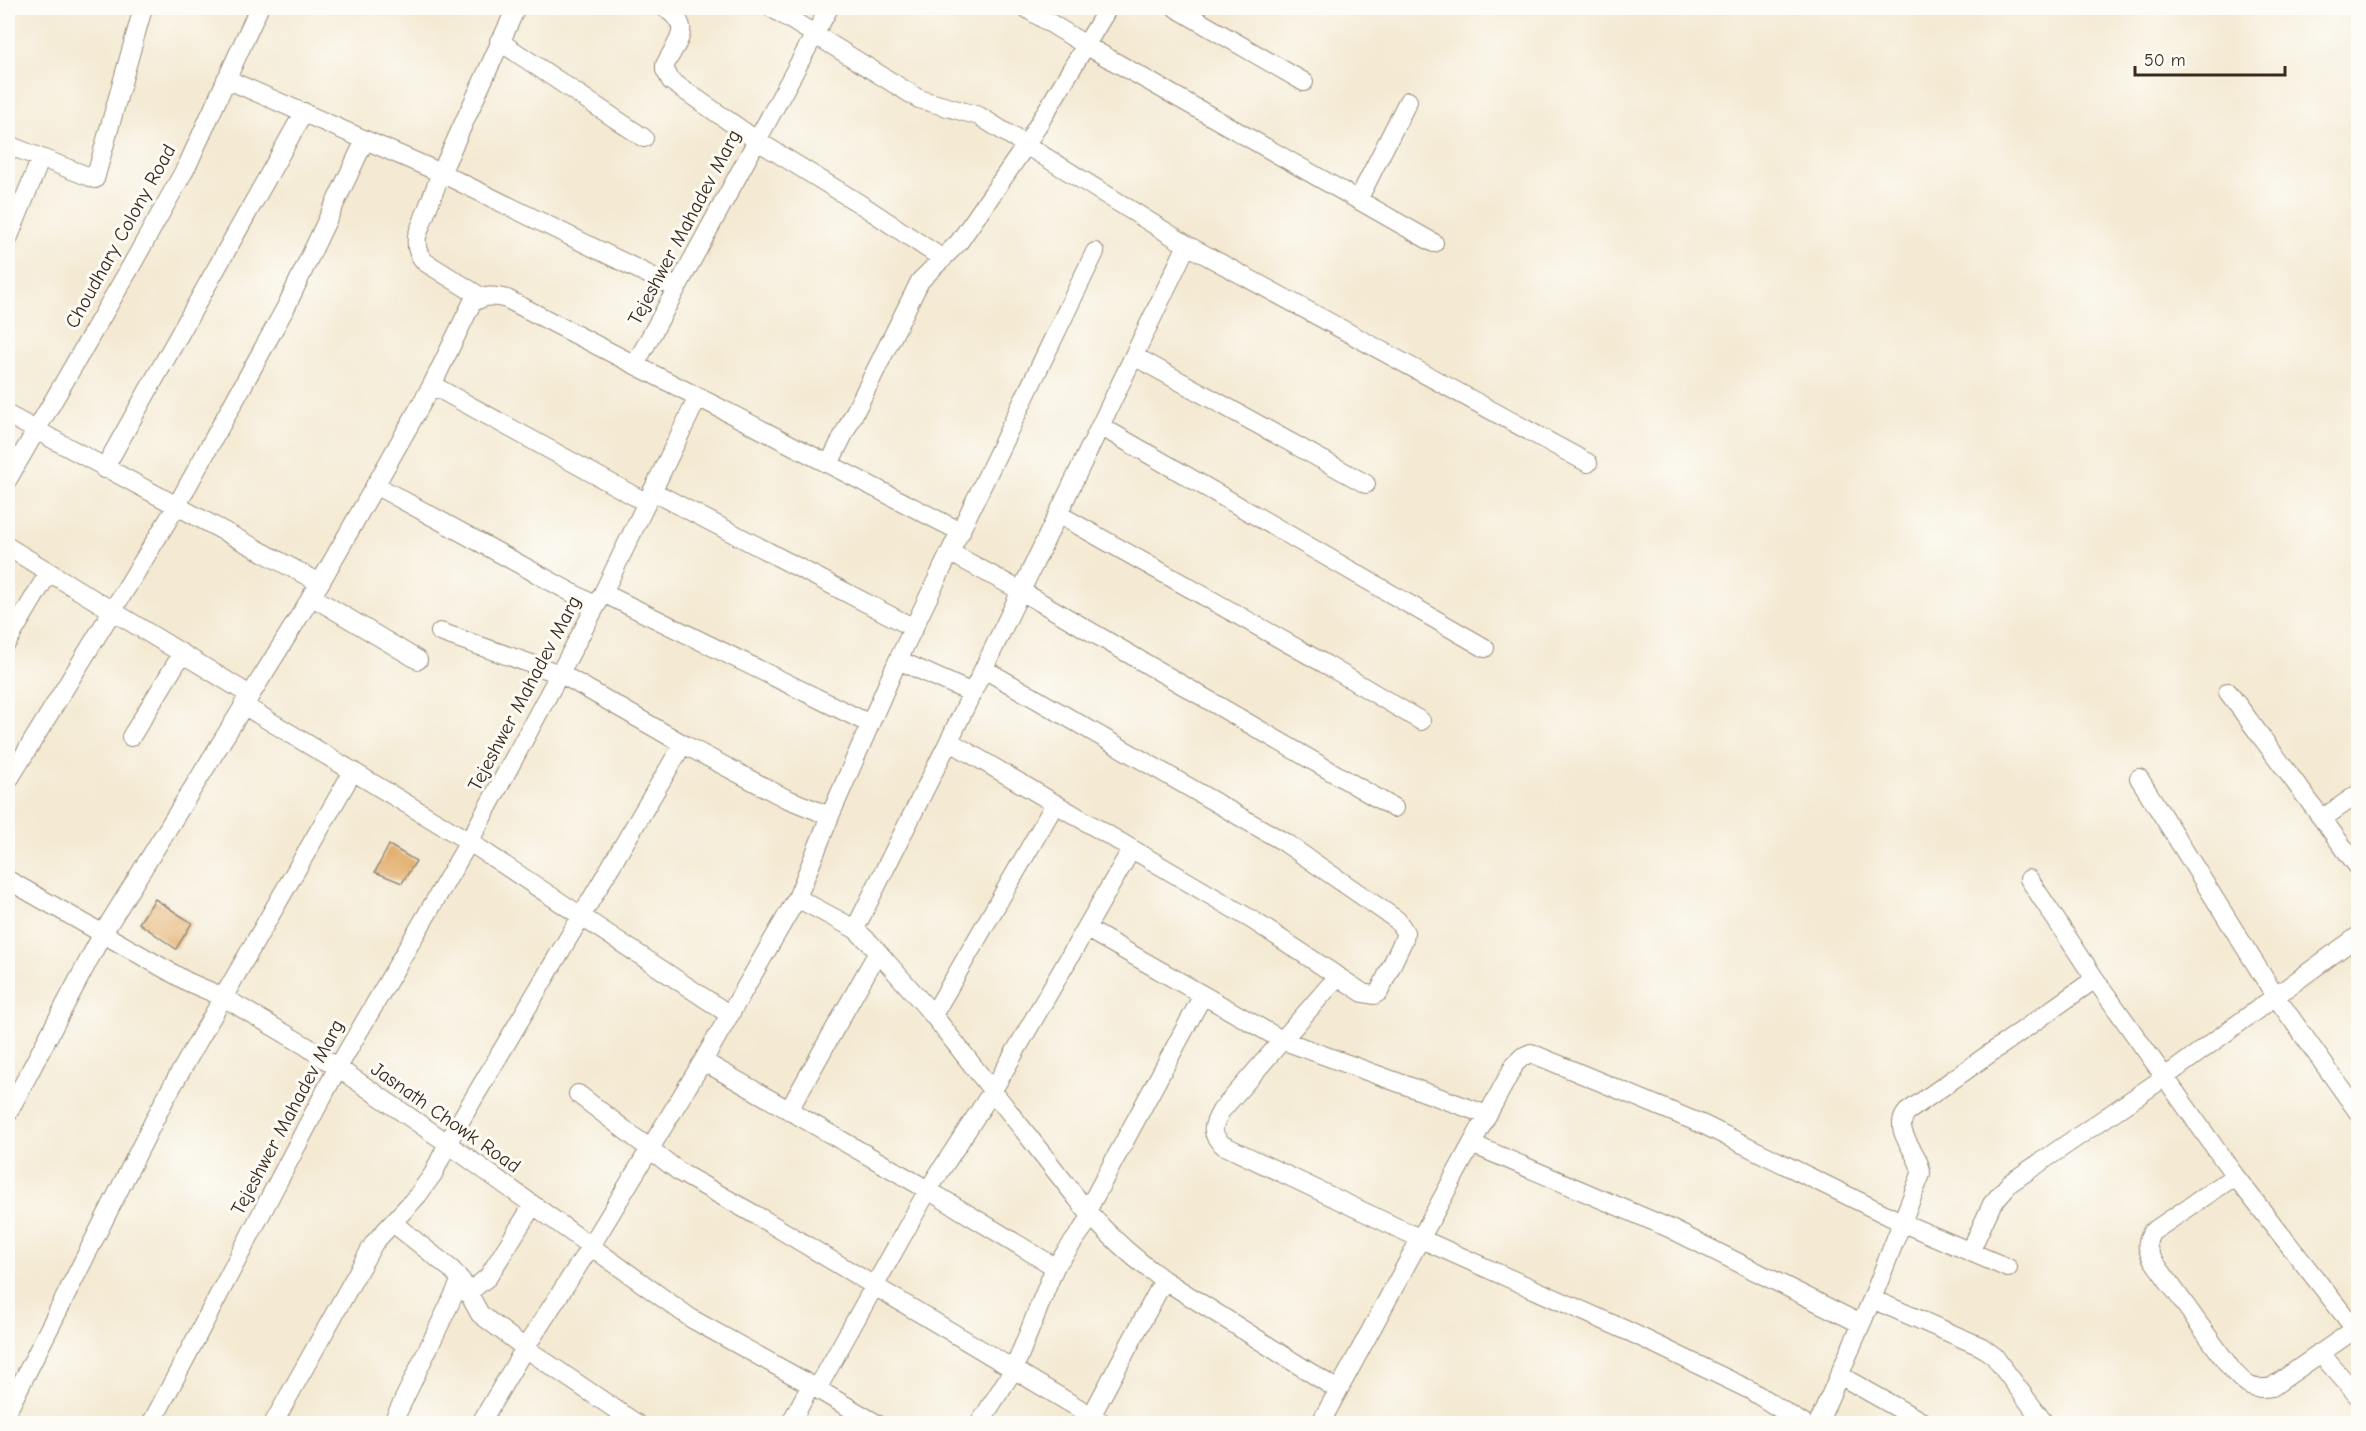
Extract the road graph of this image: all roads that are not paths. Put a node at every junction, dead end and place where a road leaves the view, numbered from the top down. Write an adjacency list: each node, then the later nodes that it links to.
1 (143, 8): 22 (street)
2 (259, 8): 13 (street, Choudhary Colony Road)
3 (516, 8): 11 (street)
4 (772, 8): 10 (street)
5 (829, 8): 10 (street, Tejeshwer Mahadev Marg)
6 (1026, 8): 12 (street)
7 (1108, 8): 12 (street)
8 (1176, 8): 14 (street)
9 (674, 10): 19 (street)
10 (814, 34): 19 (street, Tejeshwer Mahadev Marg); 21 (street)
11 (499, 40): 17 (street); 23 (street)
12 (1087, 46): 21 (street); 24 (street)
13 (226, 79): 16 (street); 38 (street, Choudhary Colony Road)
14 (1304, 82)
15 (1408, 101): 24 (street)
16 (304, 112): 18 (street); 41 (street)
17 (644, 138)
18 (365, 140): 23 (street); 46 (street)
19 (756, 140): 29 (street); 30 (street, Tejeshwer Mahadev Marg)
20 (8, 145): 22 (street)
21 (1026, 145): 27 (street); 29 (street)
22 (40, 158): 25 (street)
23 (441, 173): 30 (street); 31 (street)
24 (1358, 200): 26 (street)
25 (8, 239)
26 (1434, 243)
27 (1187, 245): 32 (street); 40 (street)
28 (1095, 252): 48 (street)
29 (943, 259): 39 (street)
30 (676, 288): 33 (street, Tejeshwer Mahadev Marg)
31 (481, 297): 33 (street); 34 (street)
32 (1134, 357): 37 (street); 43 (street)
33 (635, 365): 35 (street)
34 (432, 385): 44 (street); 45 (street)
35 (698, 397): 39 (street); 45 (street, Tejeshwer Mahadev Marg)
36 (8, 416): 38 (street)
37 (1100, 426): 47 (street); 59 (street)
38 (34, 432): 41 (street); 42 (street, Choudhary Colony Road)
39 (829, 464): 48 (street)
40 (1588, 464)
41 (104, 469): 46 (street)
42 (8, 479)
43 (1366, 484)
44 (375, 485): 52 (street); 54 (street)
45 (649, 497): 54 (street, Tejeshwer Mahadev Marg); 56 (street)
46 (176, 507): 52 (street); 55 (street)
47 (1058, 514): 53 (street); 68 (street)
48 (961, 532): 50 (street)
49 (8, 547): 51 (street)
50 (951, 553): 53 (street); 56 (street)
51 (49, 572): 55 (street); 58 (street)
52 (315, 590): 61 (street); 67 (street)
53 (1021, 591): 63 (street); 78 (street)
54 (600, 599): 64 (street, Tejeshwer Mahadev Marg); 69 (street)
55 (112, 611): 60 (street); 75 (street)
56 (914, 628): 62 (street)
57 (440, 632): 64 (street)
58 (8, 641)
59 (1485, 648)
60 (182, 654): 67 (street); 70 (street)
61 (418, 660)
62 (898, 660): 66 (street); 69 (street)
63 (984, 669): 66 (street); 93 (street)
64 (560, 674): 72 (street); 81 (street, Tejeshwer Mahadev Marg)
65 (2228, 692): 80 (street)
66 (972, 693): 71 (street)
67 (246, 700): 73 (street); 90 (street)
68 (1421, 721)
69 (870, 724): 79 (street)
70 (131, 737)
71 (949, 741): 77 (street); 88 (street)
72 (683, 744): 79 (street); 87 (street)
73 (353, 771): 81 (street); 96 (street)
74 (2139, 778): 97 (street)
75 (8, 781)
76 (2358, 794): 80 (street)
77 (1055, 804): 82 (street); 99 (street)
78 (1394, 807)
79 (830, 816): 86 (street)
80 (2323, 818): 83 (street)
81 (470, 842): 87 (street); 102 (street, Tejeshwer Mahadev Marg)
82 (1131, 850): 89 (street); 93 (street)
83 (2358, 867)
84 (2029, 879): 94 (street)
85 (8, 880): 90 (street, Jasnath Chowk Road)
86 (797, 898): 88 (street); 98 (street)
87 (582, 917): 98 (street); 110 (street)
88 (855, 929): 92 (street)
89 (1087, 929): 95 (street); 104 (street)
90 (103, 933): 96 (street, Jasnath Chowk Road); 108 (street)
91 (2358, 936): 97 (street)
92 (878, 952): 99 (street); 106 (street)
93 (1338, 976): 100 (street)
94 (2095, 979): 103 (street); 118 (street)
95 (1203, 995): 100 (street); 116 (street)
96 (223, 997): 102 (street, Jasnath Chowk Road); 136 (street)
97 (2276, 997): 103 (street); 107 (street)
98 (730, 1015): 101 (street)
99 (933, 1015): 104 (street)
100 (1282, 1040): 109 (street); 119 (street)
101 (703, 1061): 106 (street); 112 (street)
102 (337, 1069): 110 (street, Jasnath Chowk Road); 138 (street, Tejeshwer Mahadev Marg)
103 (2165, 1077): 113 (street); 121 (street)
104 (993, 1090): 114 (street); 116 (street)
105 (578, 1094): 112 (street)
106 (789, 1110): 114 (street)
107 (2358, 1112)
108 (8, 1113)
109 (1487, 1115): 111 (street); 118 (street)
110 (448, 1144): 115 (street, Jasnath Chowk Road); 117 (street)
111 (1472, 1144): 119 (street); 128 (street)
112 (650, 1148): 120 (street); 125 (street)
113 (2235, 1176): 129 (street); 131 (street)
114 (928, 1190): 122 (street); 125 (street)
115 (532, 1205): 120 (street, Jasnath Chowk Road); 126 (street)
116 (1090, 1214): 122 (street); 124 (street)
117 (393, 1223): 126 (street); 139 (street)
118 (1903, 1223): 121 (street); 127 (street)
119 (1421, 1239): 134 (street); 147 (street)
120 (591, 1247): 130 (street); 143 (street, Jasnath Chowk Road)
121 (1970, 1252): 123 (street)
122 (1056, 1267): 132 (street)
123 (2008, 1268)
124 (1164, 1280): 134 (street); 137 (street)
125 (874, 1285): 132 (street); 144 (street)
126 (465, 1286): 130 (street); 140 (street)
127 (1872, 1299): 128 (street); 150 (street)
128 (1861, 1324): 133 (street)
129 (2357, 1328): 131 (street)
130 (525, 1348): 141 (street); 142 (street)
131 (2320, 1353): 135 (street)
132 (1014, 1369): 137 (street); 145 (street)
133 (1839, 1374): 148 (street); 149 (street)
134 (1338, 1390): 146 (street)
135 (2358, 1396)
136 (8, 1410)
137 (1094, 1421)
138 (151, 1424)
139 (273, 1424)
140 (392, 1424)
141 (480, 1424)
142 (637, 1424)
143 (790, 1424)
144 (878, 1424)
145 (979, 1424)
146 (1320, 1424)
147 (1804, 1424)
148 (1818, 1424)
149 (1926, 1424)
150 (2045, 1424)

